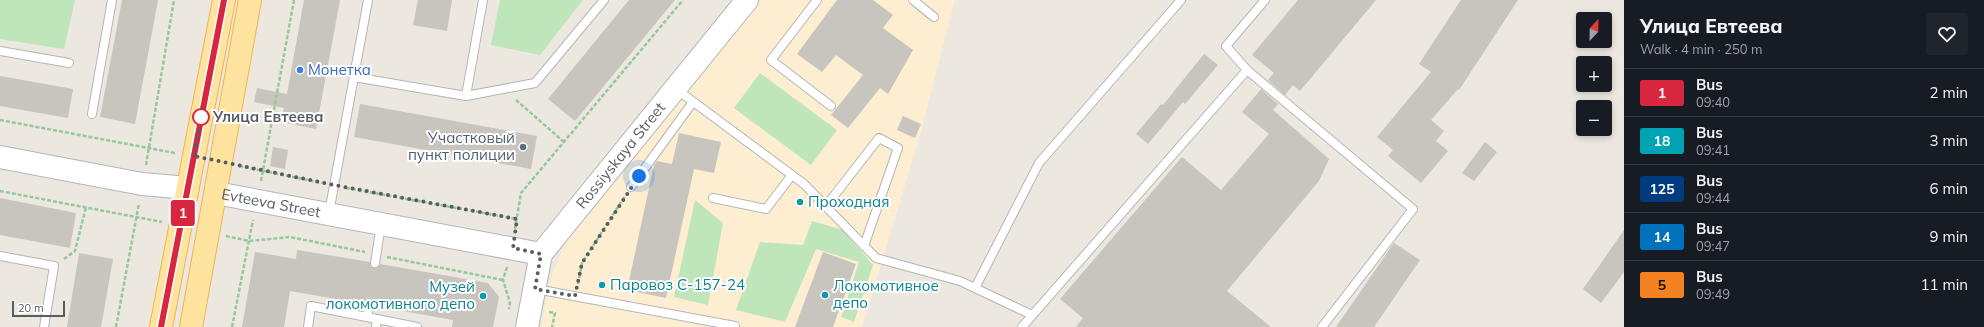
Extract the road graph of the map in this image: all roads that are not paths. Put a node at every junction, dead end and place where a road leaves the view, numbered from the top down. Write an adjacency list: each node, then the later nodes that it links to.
1 (112, 0): 21 (lane)
2 (224, 0): 25 (main road)
3 (250, 0): 26 (main road)
4 (368, 0): 16 (lane)
5 (483, 0): 18 (lane)
6 (604, 0): 18 (lane)
7 (747, 0): 17 (street, Rossiyskaya Street)
8 (817, 0): 20 (lane)
9 (913, 0): 12 (lane)
10 (1181, 0): 35 (lane)
11 (1264, 0): 15 (lane)
12 (934, 17)
13 (0, 50): 14 (lane)
14 (69, 63)
15 (1247, 70): 38 (lane); 49 (lane)
16 (354, 77): 18 (lane); 29 (lane)
17 (675, 89): 19 (lane); 32 (street, Rossiyskaya Street)
18 (466, 96)
19 (693, 102): 23 (lane); 24 (lane)
20 (831, 106)
21 (92, 114)
22 (0, 157): 25 (street, Evteeva Street)
23 (792, 175): 27 (lane); 28 (lane)
24 (631, 187)
25 (188, 188): 26 (main road, Evteeva Street); 43 (main road)
26 (216, 193): 29 (street, Evteeva Street); 44 (main road)
27 (712, 198)
28 (826, 206): 31 (lane); 31 (lane)
29 (329, 214): 30 (street, Evteeva Street)
30 (381, 224): 32 (street, Evteeva Street); 34 (lane)
31 (864, 246): 35 (lane)
32 (541, 254): 36 (street, Rossiyskaya Street)
33 (0, 256): 42 (lane)
34 (375, 263)
35 (975, 288): 38 (lane)
36 (535, 289): 41 (lane); 47 (street, Rossiyskaya Street)
37 (369, 305): 39 (lane)
38 (1032, 315): 48 (lane)
39 (367, 317): 40 (lane); 45 (lane)
40 (377, 323): 46 (lane)
41 (735, 326)
42 (44, 327)
43 (161, 327)
44 (191, 327)
45 (308, 327)
46 (417, 327)
47 (527, 327)
48 (1022, 327)
49 (1322, 327)

